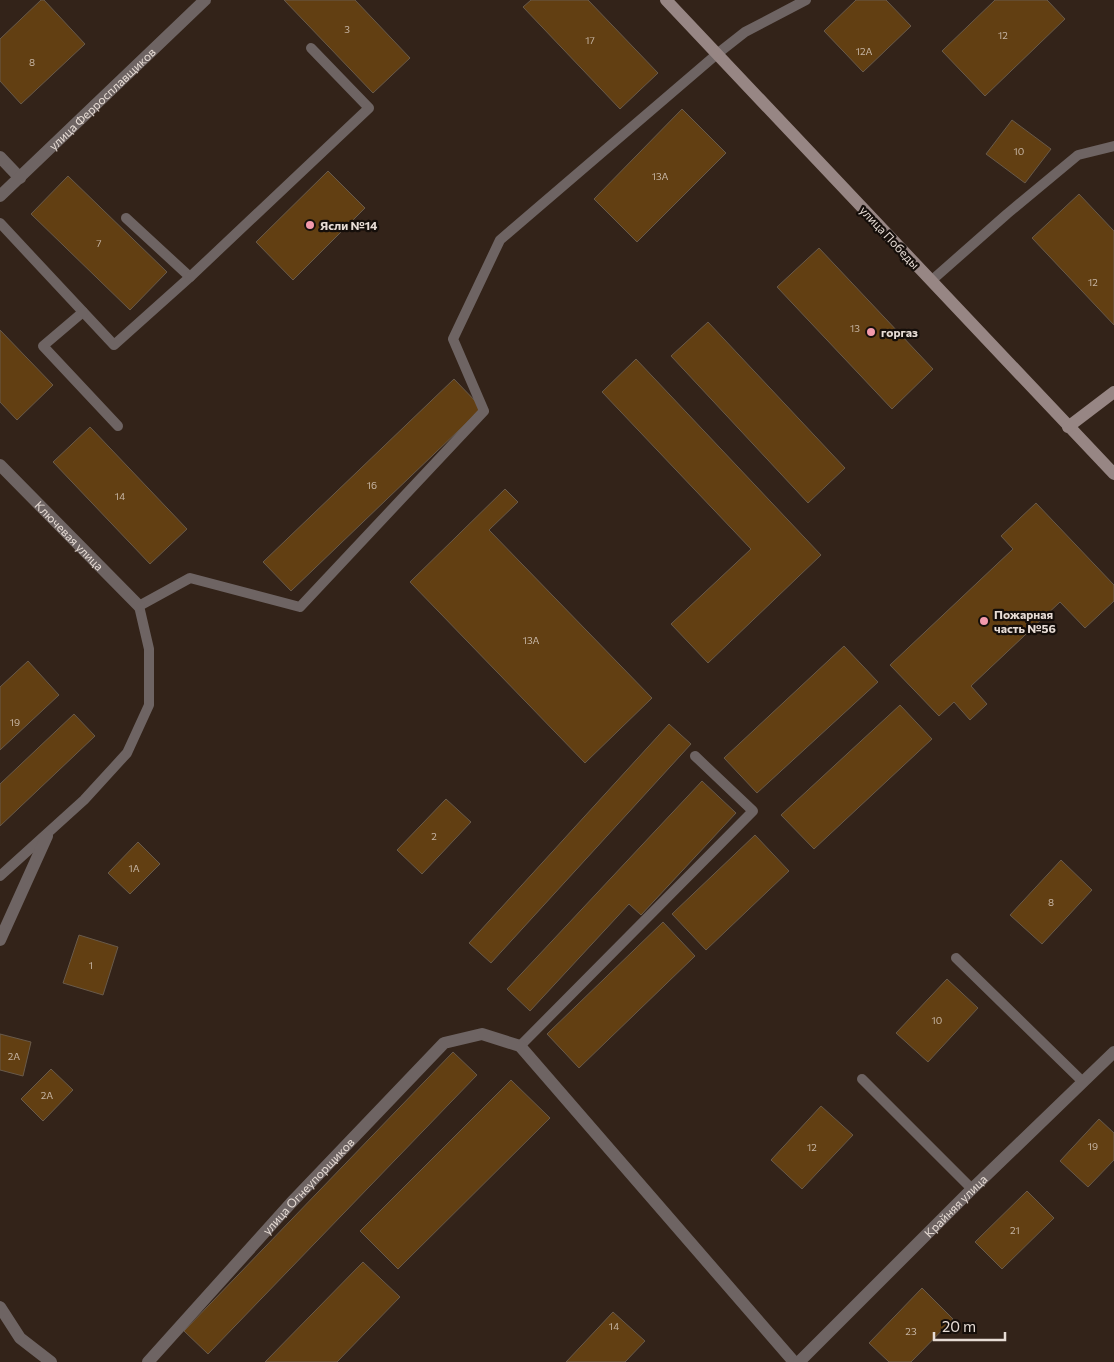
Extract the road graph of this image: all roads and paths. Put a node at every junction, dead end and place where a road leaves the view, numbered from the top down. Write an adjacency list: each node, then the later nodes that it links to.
1 (205, 0): 8 (street, улица Ферросплавщиков)
2 (666, 0): 5 (main road, улица Победы)
3 (806, 0): 5 (lane)
4 (311, 48): 12 (lane)
5 (717, 54): 13 (main road, улица Победы); 20 (lane)
6 (1114, 146): 13 (lane)
7 (0, 157): 8 (street)
8 (20, 178): 9 (street, улица Ферросплавщиков)
9 (0, 196)
10 (126, 218): 12 (lane)
11 (0, 223): 14 (lane)
12 (190, 277): 14 (lane)
13 (931, 281): 17 (main road, улица Победы)
14 (83, 312): 16 (lane)
15 (1114, 392): 17 (main road)
16 (118, 426)
17 (1068, 427): 19 (main road, улица Победы)
18 (0, 465): 20 (street, Ключевая улица)
19 (1114, 474)
20 (139, 606): 22 (lane)
21 (695, 756): 26 (lane)
22 (47, 836): 23 (lane); 24 (street)
23 (0, 876)
24 (0, 940)
25 (956, 958): 29 (lane)
26 (520, 1046): 33 (street, улица Огнеупорщиков); 34 (street)
27 (1114, 1052): 29 (street, Крайняя улица)
28 (862, 1079): 30 (lane)
29 (1083, 1082): 30 (street, Крайняя улица)
30 (972, 1189): 35 (street, Крайняя улица)
31 (0, 1307): 32 (street)
32 (51, 1362)
33 (148, 1362)
34 (794, 1362)
35 (799, 1362)

